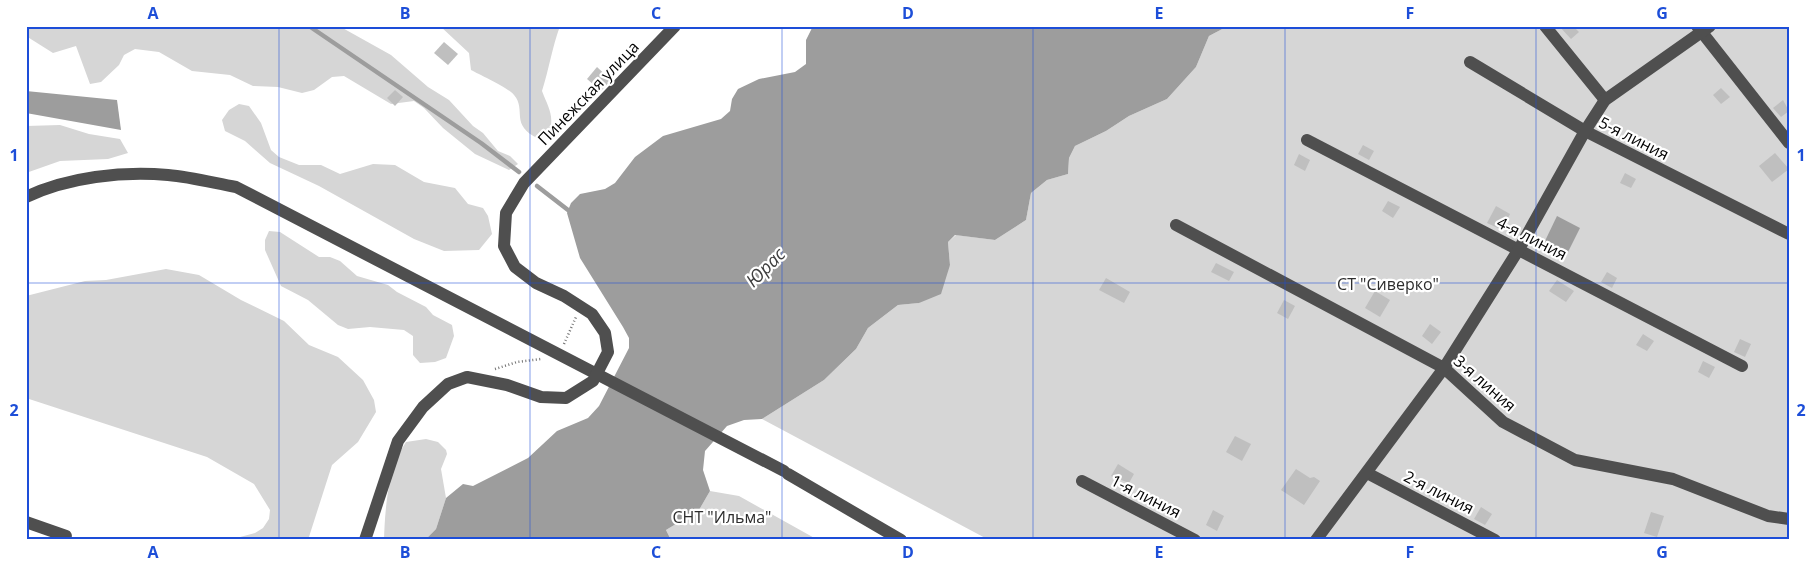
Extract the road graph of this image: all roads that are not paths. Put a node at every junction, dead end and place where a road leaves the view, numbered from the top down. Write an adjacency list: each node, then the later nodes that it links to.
1 (675, 26): 20 (street, Пинежская улица)
2 (1545, 26): 5 (street)
3 (1703, 28): 5 (street); 8 (street)
4 (1470, 62): 6 (street, 5-я линия)
5 (1605, 100): 6 (street)
6 (1585, 131): 11 (street, 5-я линия); 12 (street)
7 (1307, 140): 12 (street, 4-я линия)
8 (1789, 144)
9 (26, 197): 21 (street)
10 (1176, 225): 14 (street, 3-я линия)
11 (1789, 234)
12 (1519, 248): 13 (street, 4-я линия); 14 (street)
13 (1742, 366)
14 (1444, 368): 15 (street); 17 (street, 3-я линия)
15 (1368, 474): 23 (street); 24 (street, 2-я линия)
16 (1082, 481): 22 (street, 1-я линия)
17 (1789, 520)
18 (26, 522): 19 (street)
19 (65, 540)
20 (365, 540)
21 (901, 540)
22 (1195, 540)
23 (1316, 540)
24 (1495, 540)

